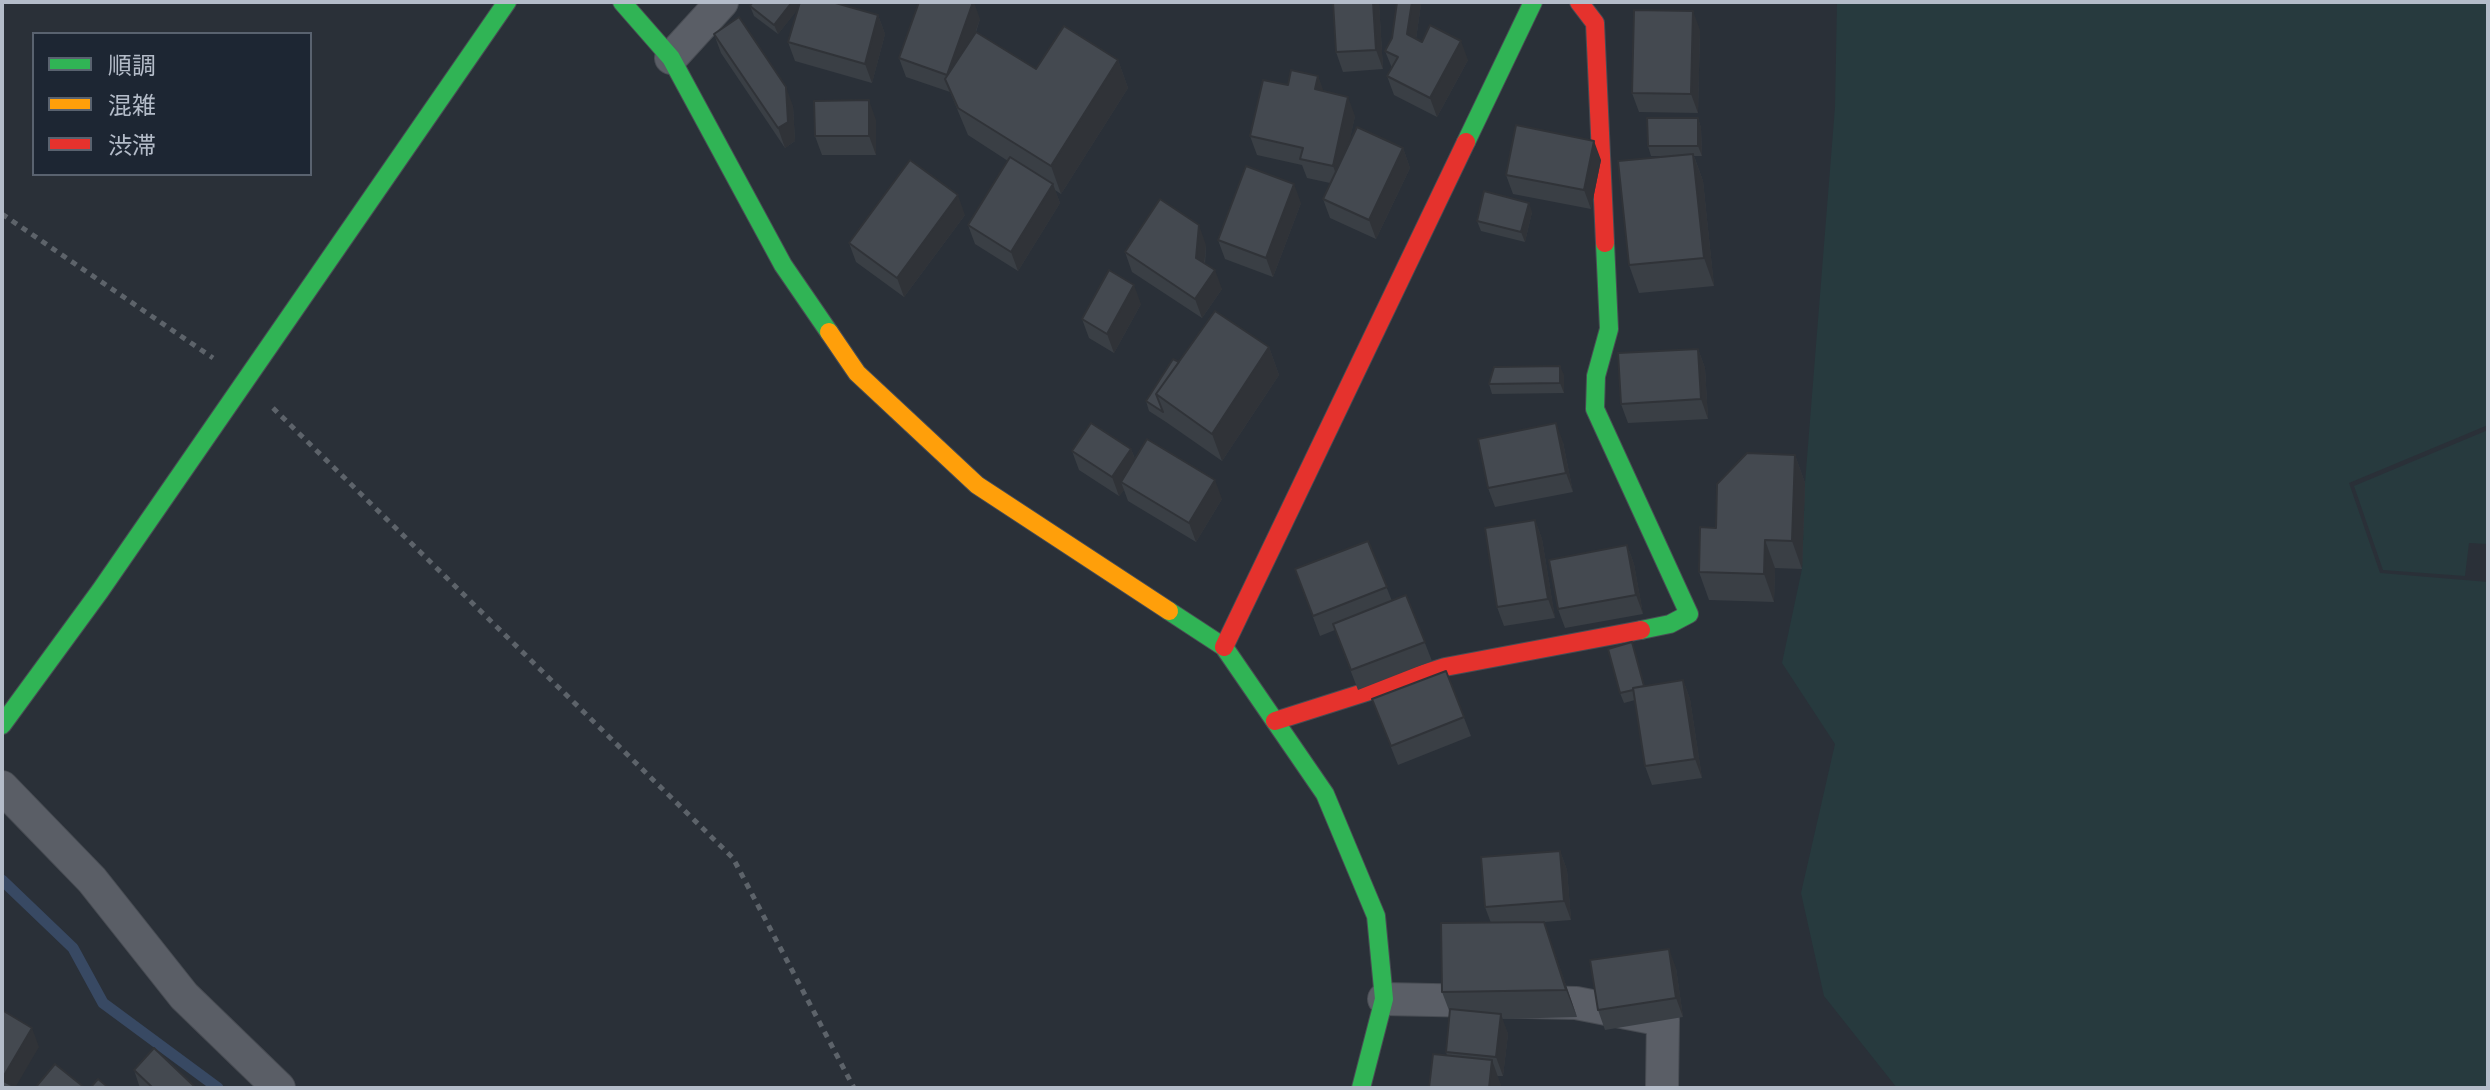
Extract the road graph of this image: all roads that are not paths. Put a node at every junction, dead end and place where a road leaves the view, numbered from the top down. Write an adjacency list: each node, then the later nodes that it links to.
1 (507, 2): 9 (street)
2 (622, 2): 6 (street)
3 (722, 2): 6 (street)
4 (1533, 2): 7 (street)
5 (1579, 2): 8 (street)
6 (671, 58): 7 (street)
7 (1224, 647): 8 (street)
8 (1275, 721): 11 (street)
9 (2, 725)
10 (2, 787): 12 (street)
11 (1384, 999): 13 (street); 14 (street)
12 (279, 1088)
13 (1361, 1088)
14 (1662, 1088)

